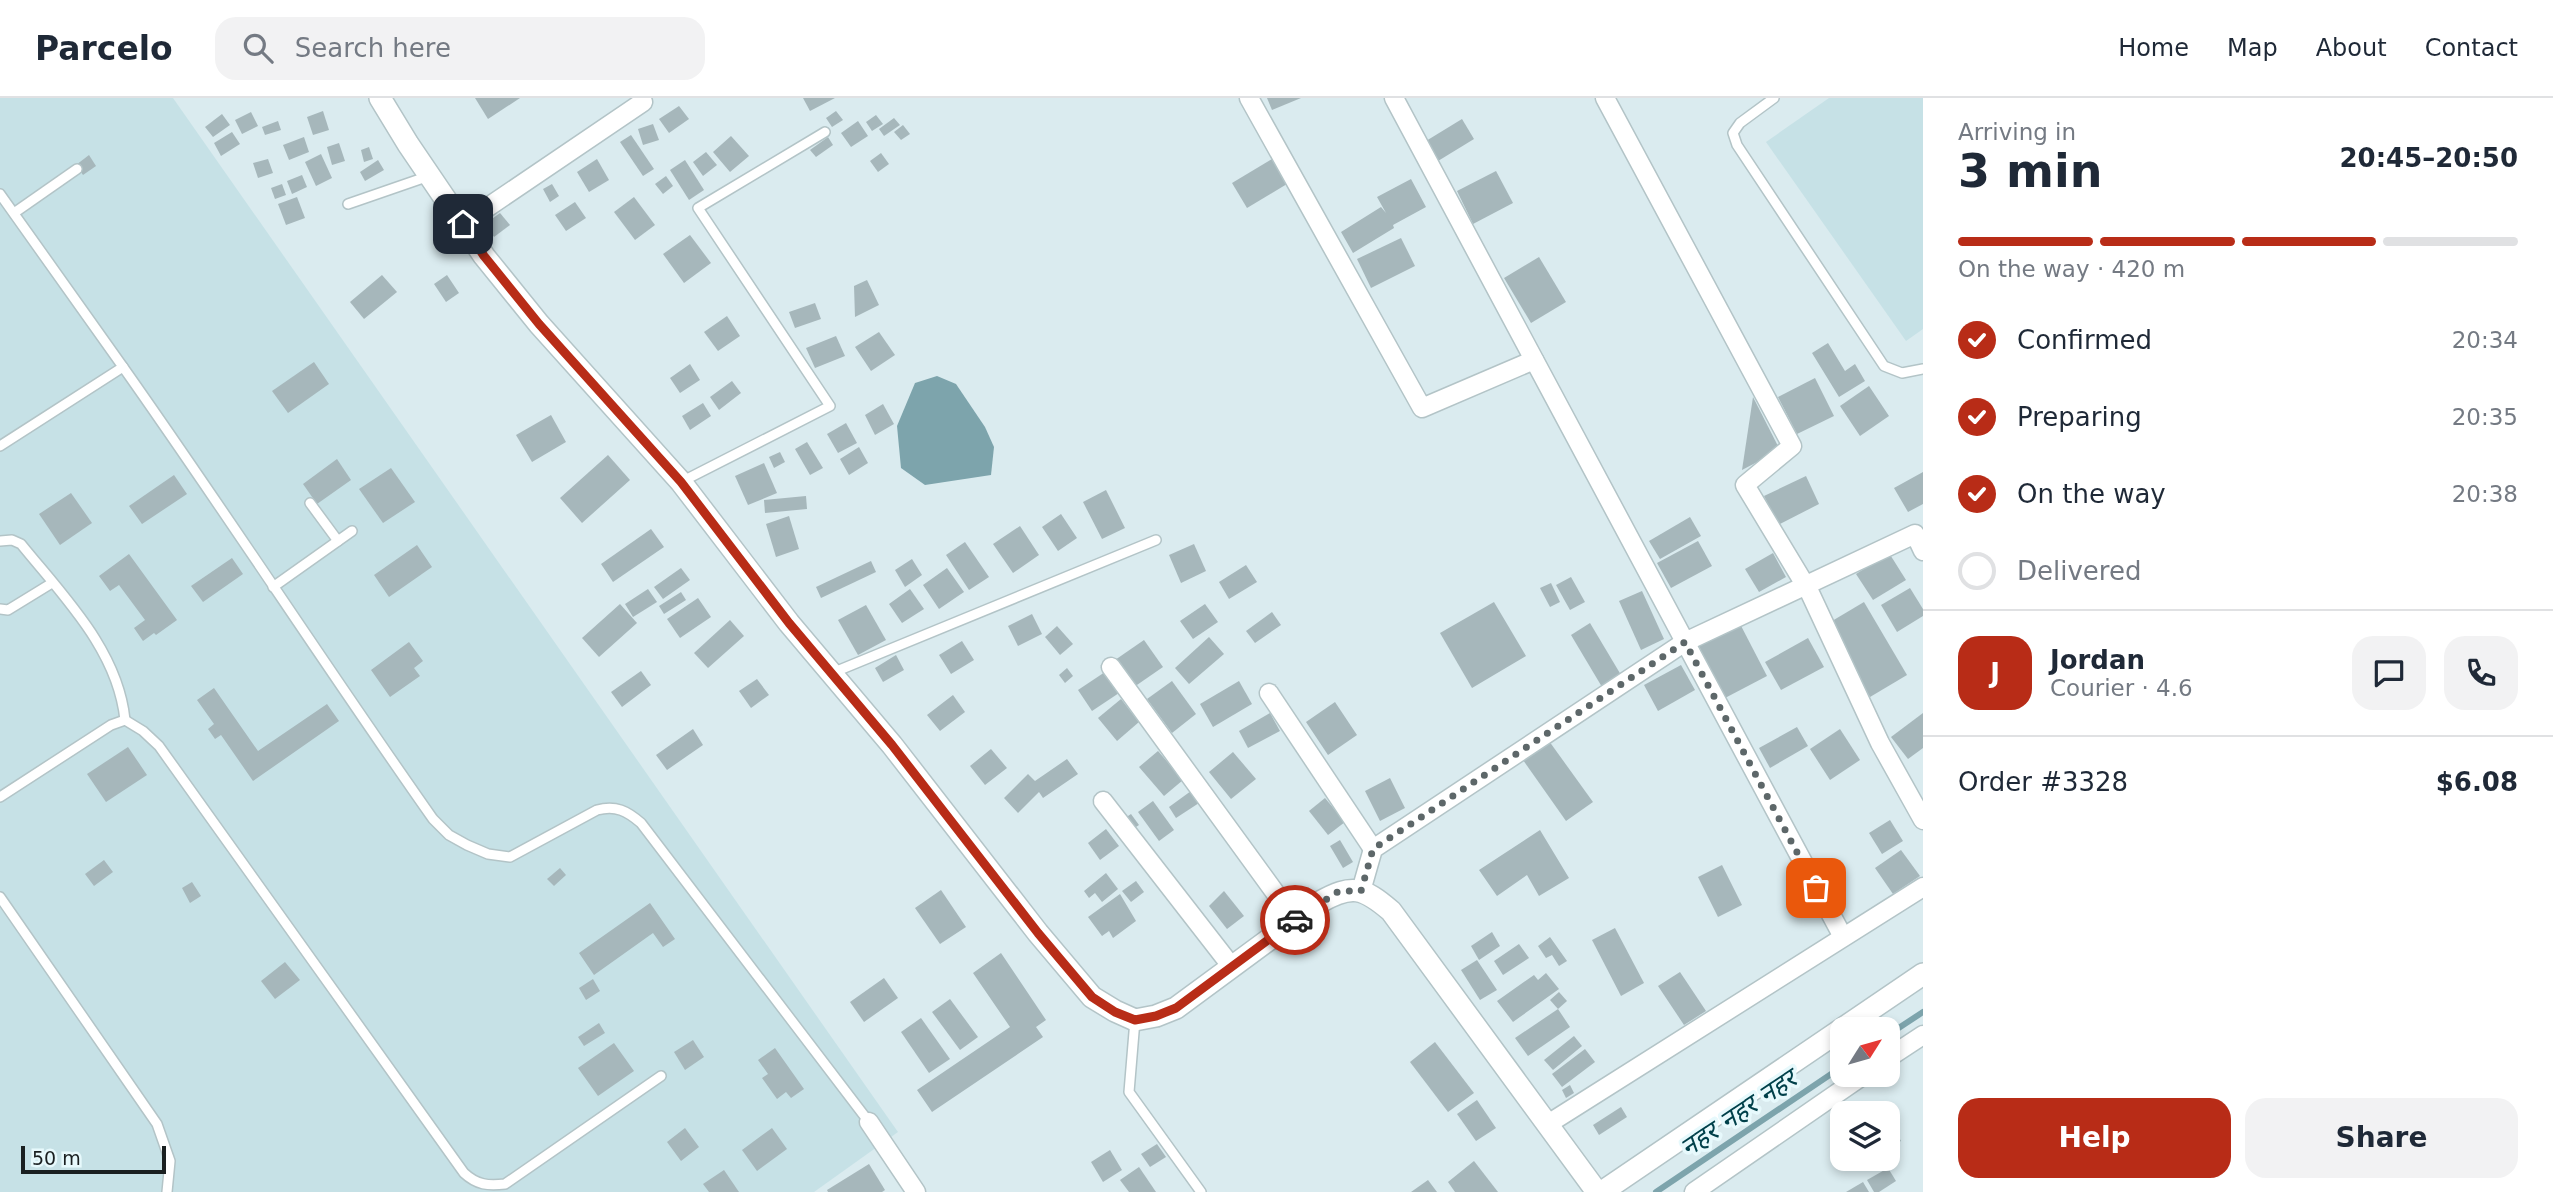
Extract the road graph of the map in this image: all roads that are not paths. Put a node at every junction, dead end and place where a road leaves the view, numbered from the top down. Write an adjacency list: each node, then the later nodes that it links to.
1 (380, 98): 9 (street)
2 (1248, 98): 14 (street)
3 (1394, 98): 14 (street)
4 (1605, 98): 26 (street)
5 (1774, 98): 16 (lane)
6 (643, 102): 13 (street)
7 (825, 132): 18 (lane)
8 (77, 169): 12 (lane)
9 (430, 176): 11 (lane); 13 (street)
10 (0, 194): 12 (lane)
11 (348, 204)
12 (14, 213): 15 (lane)
13 (463, 224): 18 (street)
14 (1534, 360): 29 (street)
15 (124, 368): 17 (lane); 27 (lane)
16 (1923, 369)
17 (0, 446)
18 (681, 482): 31 (street)
19 (310, 503): 23 (lane)
20 (352, 531): 23 (lane)
21 (1156, 540): 31 (lane)
22 (0, 541): 25 (lane)
23 (338, 541): 27 (lane)
24 (1923, 551): 26 (street)
25 (52, 583): 28 (lane); 33 (lane)
26 (1806, 586): 29 (street); 36 (street)
27 (273, 587): 50 (lane)
28 (0, 608)
29 (1685, 642): 37 (street); 42 (street)
30 (1111, 667): 41 (street)
31 (832, 673): 45 (street)
32 (1269, 693): 37 (street)
33 (125, 720): 34 (lane); 48 (lane)
34 (0, 797)
35 (1103, 801): 43 (street)
36 (1923, 820)
37 (1373, 849): 39 (street)
38 (1923, 887): 42 (street)
39 (1361, 891): 41 (street); 51 (street)
40 (0, 897): 52 (lane)
41 (1295, 920): 43 (street)
42 (1843, 937): 51 (street)
43 (1232, 967): 45 (street)
44 (1923, 974): 56 (street)
45 (1135, 1020): 54 (lane)
46 (1923, 1035): 47 (street)
47 (1900, 1050)
48 (661, 1076)
49 (1846, 1087): 57 (street)
50 (869, 1122): 53 (street)
51 (1548, 1124): 55 (street)
52 (167, 1192)
53 (916, 1192)
54 (1201, 1192)
55 (1597, 1192)
56 (1602, 1192)
57 (1694, 1192)

